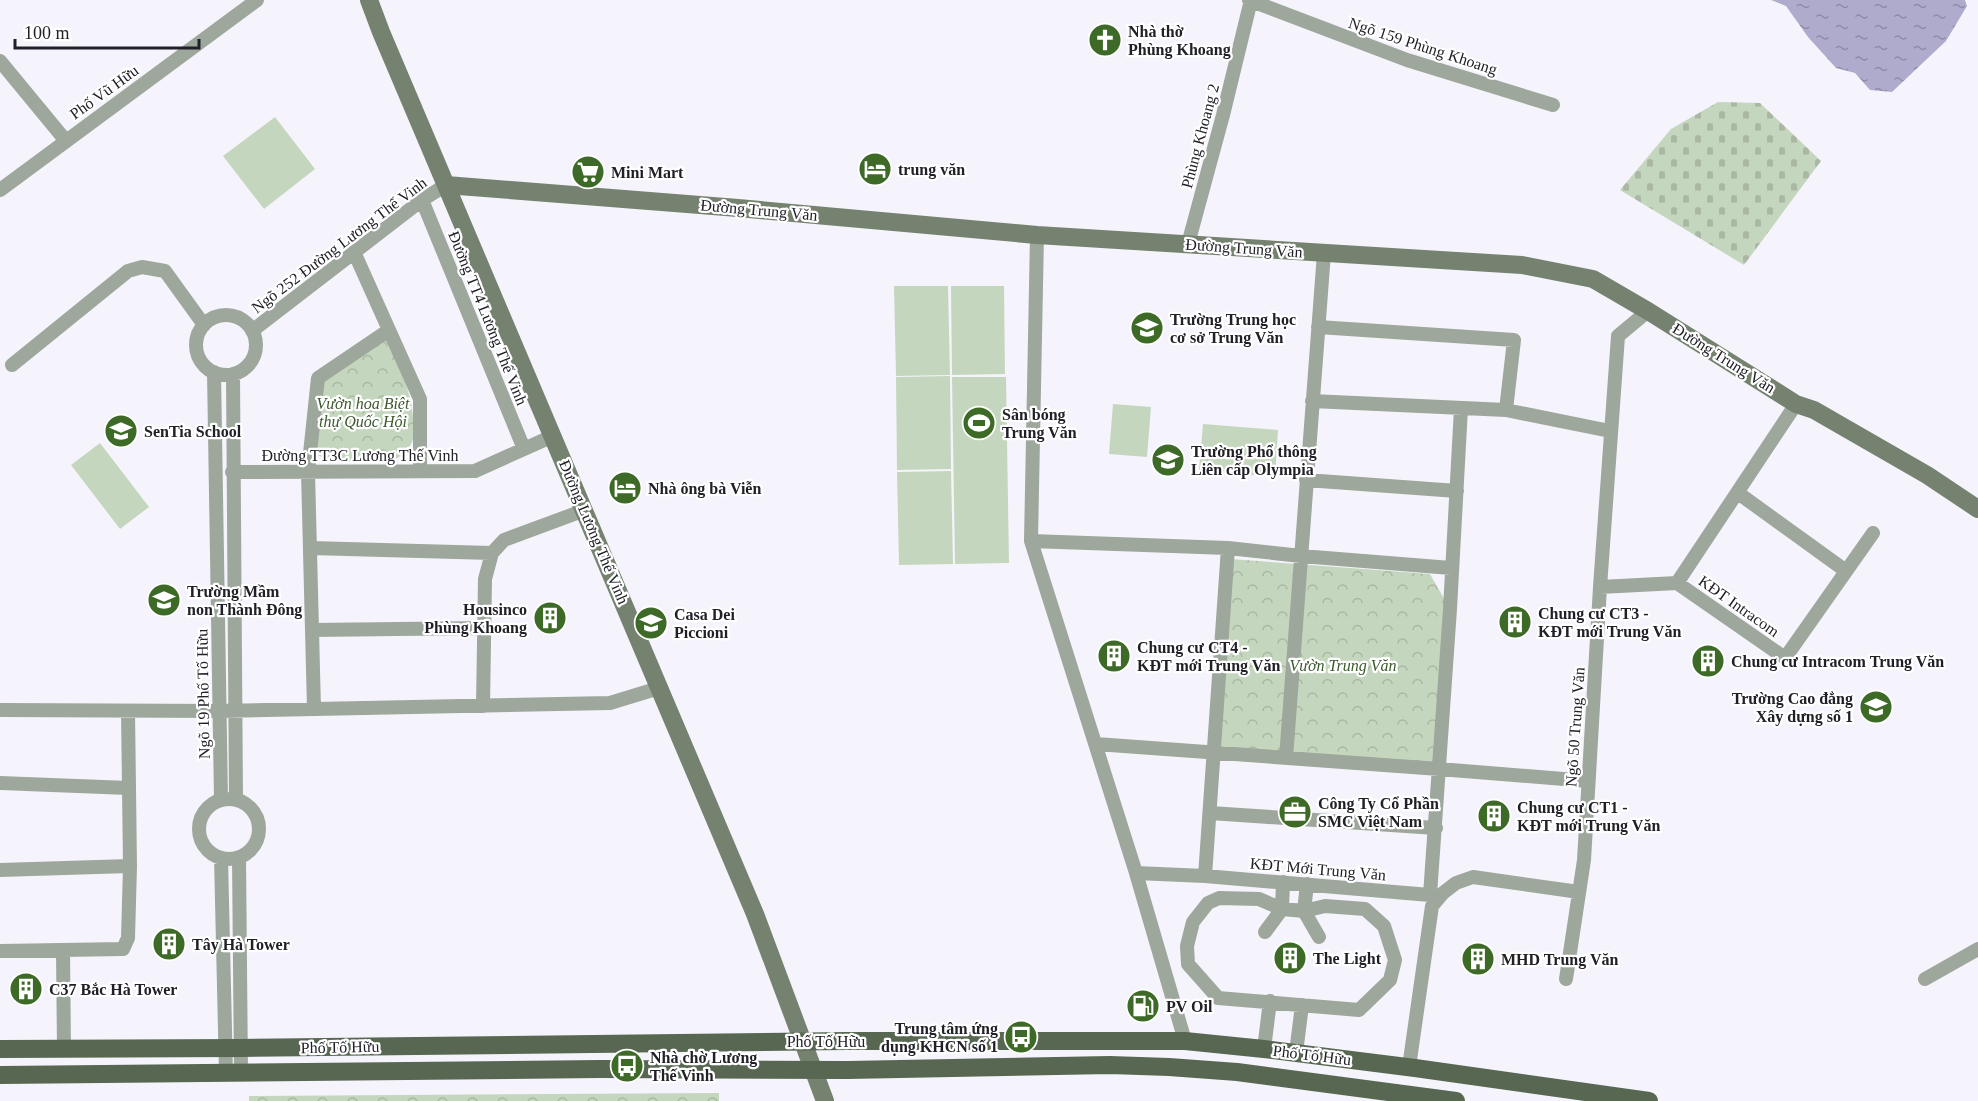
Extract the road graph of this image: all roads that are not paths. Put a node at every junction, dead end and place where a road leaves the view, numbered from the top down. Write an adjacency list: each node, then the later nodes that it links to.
1 (257, 0): 6 (street, Phố Vũ Hữu)
2 (369, 0): 7 (street, Đường Lương Thế Vinh)
3 (1250, 0): 5 (street, Ngõ 159 Phùng Khoang); 11 (street, Phùng Khoang 2)
4 (0, 61): 6 (street)
5 (1553, 105)
6 (66, 141): 8 (street, Phố Vũ Hữu)
7 (446, 185): 9 (street, Ngõ 252 Đường Lương Thế Vinh); 10 (street, Đường Trung Văn); 27 (street, Đường Lương Thế Vinh)
8 (0, 190)
9 (422, 200): 12 (street, Ngõ 252 Đường Lương Thế Vinh); 28 (street, Đường TT4 Lương Thế Vinh)
10 (1037, 235): 11 (street, Đường Trung Văn); 38 (street)
11 (1188, 244): 13 (street, Đường Trung Văn)
12 (354, 252): 17 (street); 18 (street, Ngõ 252 Đường Lương Thế Vinh)
13 (1324, 253): 14 (street, Đường Trung Văn); 16 (street)
14 (1648, 311): 23 (street, Đường Trung Văn); 26 (street, Ngõ 50 Trung Văn)
15 (204, 324): 18 (street); 19 (street); 20 (street)
16 (1318, 327): 22 (street); 25 (street)
17 (389, 330): 29 (street); 31 (street)
18 (252, 331): 21 (street)
19 (12, 365)
20 (214, 372): 21 (street); 54 (street, Ngõ 19 Phố Tố Hữu)
21 (233, 374): 30 (street, Ngõ 19 Phố Tố Hữu)
22 (1312, 400): 24 (street); 32 (street)
23 (1796, 404): 34 (street, KĐT Intracom); 35 (street, Đường Trung Văn)
24 (1461, 408): 25 (street); 33 (street, KĐT Mới Trung Văn)
25 (1506, 410): 26 (street)
26 (1610, 431): 46 (street, Ngõ 50 Trung Văn)
27 (553, 436): 28 (street, Đường TT3C Lương Thế Vinh); 36 (street, Đường Lương Thế Vinh)
28 (524, 449): 29 (street, Đường TT3C Lương Thế Vinh)
29 (420, 471): 31 (street, Đường TT3C Lương Thế Vinh)
30 (232, 472): 31 (street, Đường TT3C Lương Thế Vinh); 55 (street, Ngõ 19 Phố Tố Hữu)
31 (308, 472): 39 (street)
32 (1306, 480): 33 (street); 42 (street)
33 (1457, 491): 43 (street, KĐT Mới Trung Văn)
34 (1738, 493): 44 (street); 45 (street, KĐT Intracom)
35 (1978, 509)
36 (585, 510): 41 (street); 49 (street, Đường Lương Thế Vinh)
37 (1873, 533): 44 (street, KĐT Intracom)
38 (1032, 541): 40 (street); 56 (street)
39 (310, 548): 41 (street); 48 (street)
40 (1228, 548): 42 (street); 57 (street)
41 (492, 553): 47 (street)
42 (1301, 556): 43 (street); 58 (street)
43 (1451, 568): 59 (street, KĐT Mới Trung Văn)
44 (1846, 571): 45 (street, KĐT Intracom)
45 (1677, 583): 46 (street, KĐT Intracom)
46 (1600, 587): 60 (street, Ngõ 50 Trung Văn)
47 (484, 628): 48 (street); 50 (street)
48 (312, 630): 51 (street)
49 (659, 688): 50 (street); 87 (street, Đường Lương Thế Vinh)
50 (483, 706): 51 (street)
51 (314, 709): 55 (street)
52 (0, 710): 53 (street)
53 (128, 711): 54 (street); 62 (street)
54 (220, 711): 55 (street); 63 (street, Ngõ 19 Phố Tố Hữu)
55 (235, 711): 64 (street, Ngõ 19 Phố Tố Hữu)
56 (1096, 744): 57 (street); 71 (street)
57 (1215, 753): 58 (street); 65 (street)
58 (1286, 758): 59 (street)
59 (1439, 769): 60 (street); 66 (street, KĐT Mới Trung Văn)
60 (1588, 781): 75 (street, Ngõ 50 Trung Văn)
61 (0, 783): 62 (street)
62 (129, 788): 69 (street)
63 (221, 800): 64 (street); 67 (street)
64 (236, 800): 68 (street)
65 (1210, 813): 66 (street); 72 (street)
66 (1436, 828): 74 (street, KĐT Mới Trung Văn)
67 (221, 858): 68 (street); 91 (street)
68 (238, 858): 91 (street)
69 (130, 866): 70 (street); 82 (street)
70 (0, 870)
71 (1136, 873): 72 (street, KĐT Mới Trung Văn); 88 (street)
72 (1205, 876): 73 (street, KĐT Mới Trung Văn)
73 (1284, 882): 74 (street, KĐT Mới Trung Văn); 76 (street)
74 (1307, 884): 77 (street)
75 (1579, 892): 83 (street, Ngõ 50 Trung Văn); 94 (street)
76 (1282, 909): 77 (street); 78 (street); 85 (street)
77 (1304, 911): 79 (street); 86 (street)
78 (1265, 932)
79 (1319, 937)
80 (1978, 949): 84 (street)
81 (0, 951): 82 (street)
82 (63, 951): 92 (street)
83 (1566, 979)
84 (1925, 979)
85 (1270, 1001): 86 (street); 89 (street)
86 (1302, 1005): 93 (street)
87 (803, 1041): 88 (main road, Phố Tố Hữu); 91 (main road, Phố Tố Hữu); 95 (street, Đường Lương Thế Vinh)
88 (1185, 1041): 89 (main road, Phố Tố Hữu)
89 (1264, 1048): 93 (main road, Phố Tố Hữu)
90 (0, 1049): 92 (main road, Phố Tố Hữu)
91 (233, 1049): 92 (main road, Phố Tố Hữu); 96 (street)
92 (64, 1050)
93 (1296, 1053): 94 (main road, Phố Tố Hữu)
94 (1412, 1067): 98 (main road); 101 (main road, Phố Tố Hữu)
95 (814, 1070): 96 (main road, Phố Tố Hữu); 98 (main road, Phố Tố Hữu); 99 (street, Đường Lương Thế Vinh)
96 (233, 1073): 97 (main road, Phố Tố Hữu)
97 (0, 1075)
98 (1409, 1094): 100 (main road, Phố Tố Hữu)
99 (825, 1101)
100 (1456, 1101)
101 (1649, 1101)

